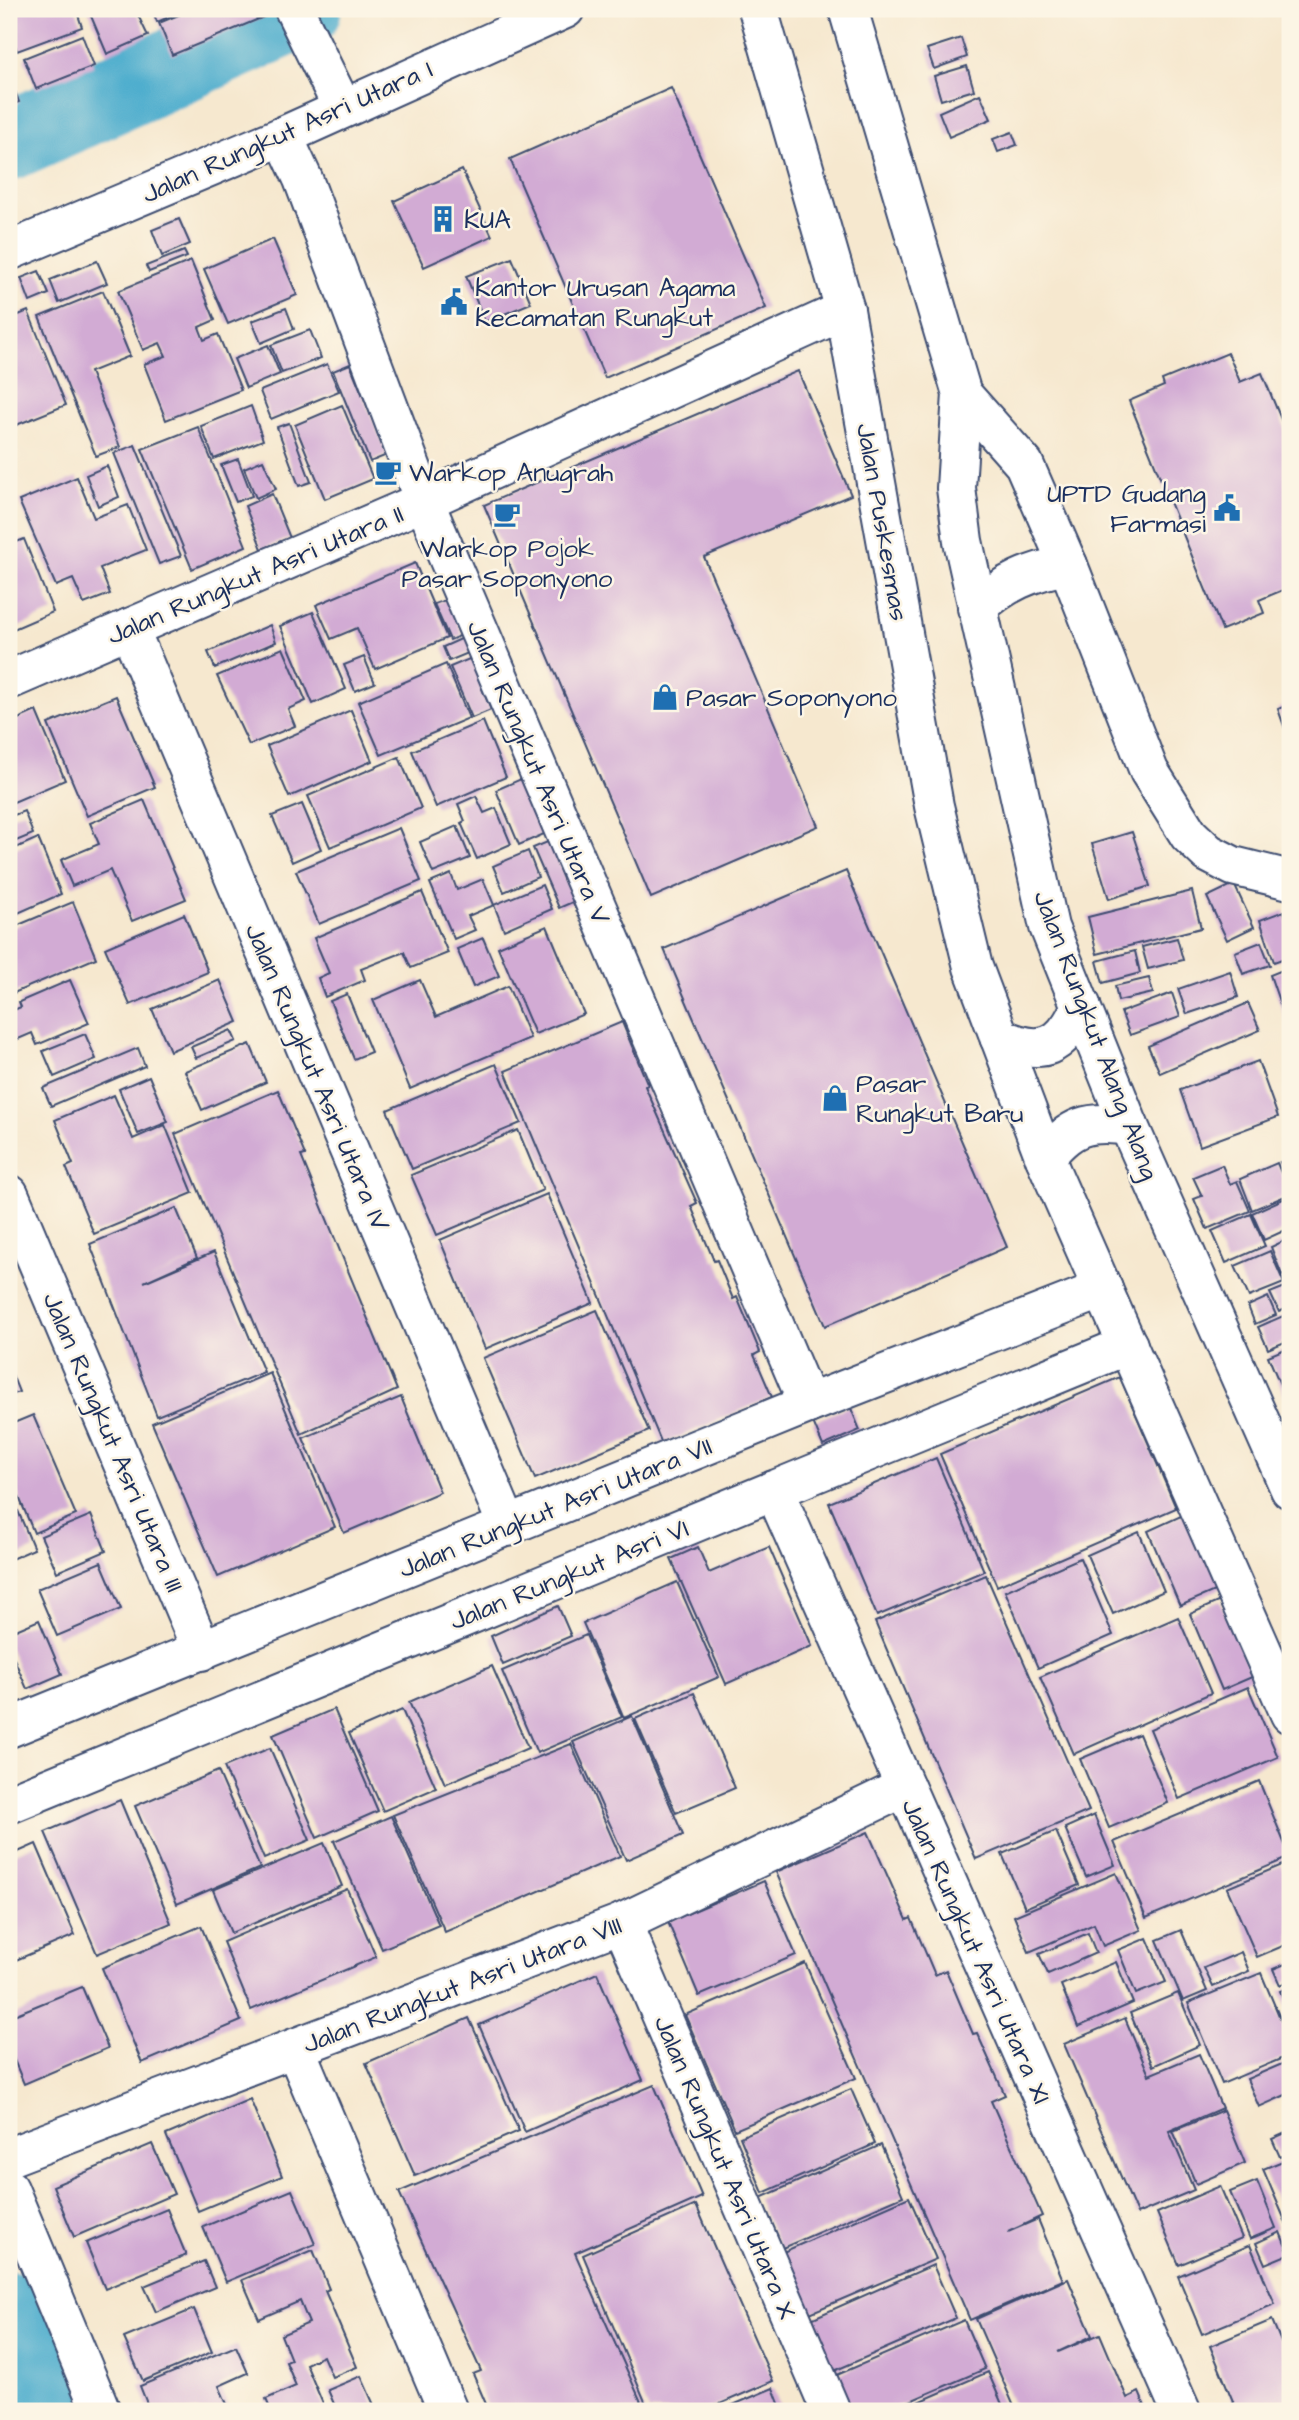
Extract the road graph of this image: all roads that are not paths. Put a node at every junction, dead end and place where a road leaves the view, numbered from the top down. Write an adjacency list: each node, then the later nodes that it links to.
1 (294, 9): 5 (street)
2 (565, 9): 5 (street, Jalan Rungkut Asri Utara I)
3 (758, 9): 8 (street, Jalan Puskesmas)
4 (848, 9): 9 (street)
5 (342, 107): 6 (street, Jalan Rungkut Asri Utara I)
6 (283, 136): 7 (street, Jalan Rungkut Asri Utara I); 10 (street, Jalan Rungkut Asri Utara V)
7 (9, 251)
8 (845, 310): 10 (street, Jalan Rungkut Asri Utara II); 17 (street, Jalan Puskesmas)
9 (962, 394): 11 (street); 12 (street, Jalan Rungkut Alang Alang)
10 (424, 501): 13 (street, Jalan Rungkut Asri Utara II); 23 (street, Jalan Rungkut Asri Utara V)
11 (1068, 565): 12 (street); 15 (street)
12 (977, 608): 16 (street, Jalan Rungkut Alang Alang)
13 (129, 628): 14 (street, Jalan Rungkut Asri Utara II); 26 (street, Jalan Rungkut Asri Utara IV)
14 (9, 680)
15 (1290, 880)
16 (1081, 1004): 17 (street); 18 (street, Jalan Rungkut Alang Alang)
17 (999, 1037): 19 (street)
18 (1129, 1126): 19 (street); 24 (street, Jalan Rungkut Alang Alang)
19 (1045, 1158): 21 (street)
20 (9, 1194): 27 (street, Jalan Rungkut Asri Utara III)
21 (1103, 1289): 22 (street); 23 (street, Jalan Rungkut Asri Utara VII)
22 (1128, 1345): 25 (street, Jalan Rungkut Asri VI); 28 (street)
23 (808, 1404): 26 (street, Jalan Rungkut Asri Utara VII)
24 (1290, 1489)
25 (774, 1490): 30 (street, Jalan Rungkut Asri Utara XI); 31 (street, Jalan Rungkut Asri VI)
26 (508, 1527): 27 (street, Jalan Rungkut Asri Utara VII)
27 (202, 1651): 29 (street, Jalan Rungkut Asri Utara VII)
28 (1290, 1714)
29 (9, 1728)
30 (905, 1787): 32 (street, Jalan Rungkut Asri Utara VIII); 39 (street, Jalan Rungkut Asri Utara XI)
31 (9, 1804)
32 (622, 1923): 33 (street, Jalan Rungkut Asri Utara VIII); 38 (street, Jalan Rungkut Asri Utara X)
33 (295, 2048): 34 (street, Jalan Rungkut Asri Utara VIII); 37 (street)
34 (9, 2157)
35 (9, 2189): 36 (street)
36 (101, 2411)
37 (448, 2411)
38 (831, 2411)
39 (1181, 2411)

